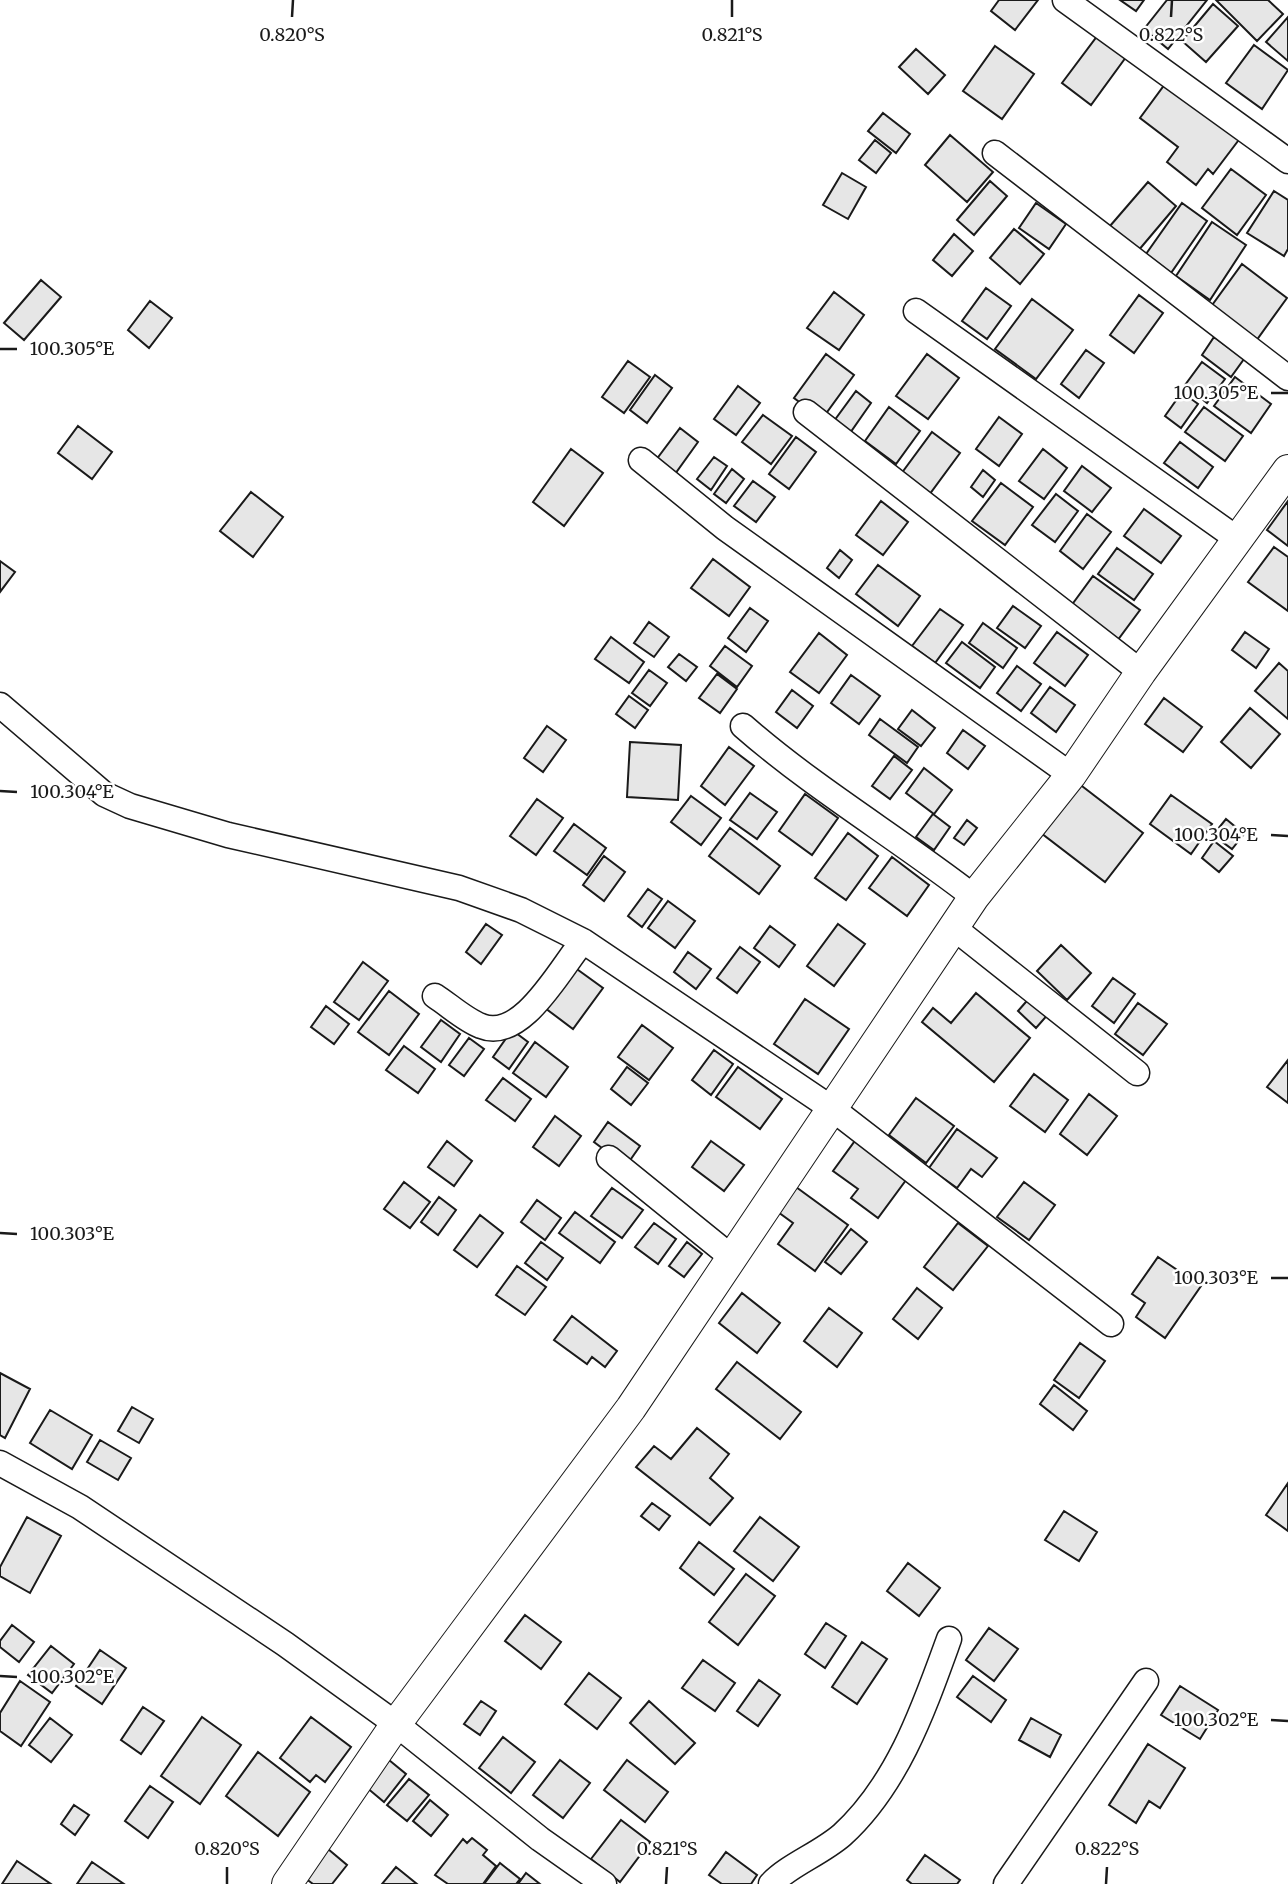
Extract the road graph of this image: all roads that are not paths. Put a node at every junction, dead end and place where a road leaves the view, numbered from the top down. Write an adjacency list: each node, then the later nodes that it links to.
1 (1065, 0): 3 (street)
2 (995, 153): 5 (street)
3 (1288, 161)
4 (916, 311): 9 (street)
5 (1288, 378)
6 (806, 412): 10 (street)
7 (641, 460): 13 (street)
8 (1288, 470): 9 (street)
9 (1236, 538): 10 (street)
10 (1141, 672): 13 (street)
11 (0, 705): 16 (street)
12 (743, 726): 14 (street)
13 (1071, 775): 14 (street)
14 (974, 897): 15 (street)
15 (954, 928): 18 (street); 19 (street)
16 (583, 942): 17 (street); 19 (street)
17 (435, 996)
18 (1137, 1073)
19 (834, 1110): 21 (street); 22 (street)
20 (609, 1158): 21 (street)
21 (730, 1256): 26 (street)
22 (1111, 1324)
23 (0, 1463): 26 (street)
24 (949, 1639): 29 (street)
25 (1146, 1681): 30 (street)
26 (396, 1724): 27 (street); 28 (street)
27 (287, 1884)
28 (604, 1884)
29 (771, 1884)
30 (1006, 1884)

